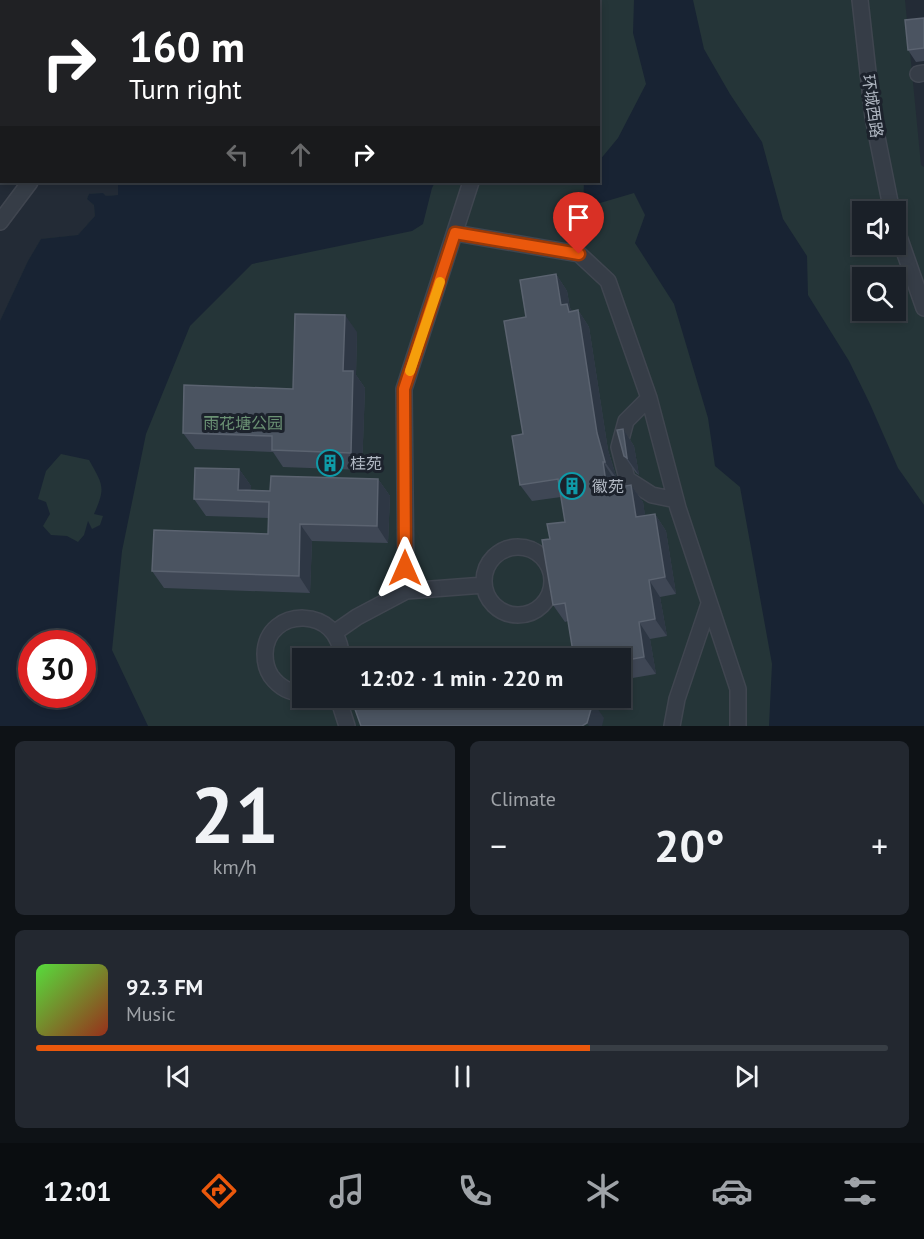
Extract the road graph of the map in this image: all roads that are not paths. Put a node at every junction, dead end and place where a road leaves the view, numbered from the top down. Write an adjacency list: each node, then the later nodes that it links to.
1 (860, 0): 4 (street, 环城西路)
2 (29, 183): 5 (street)
3 (471, 183): 6 (street)
4 (890, 201)
5 (0, 222)
6 (455, 233): 9 (street); 12 (street)
7 (905, 255): 8 (street)
8 (924, 308)
9 (649, 398): 10 (street); 10 (street)
10 (676, 500): 13 (street)
11 (484, 585): 11 (street); 12 (street)
12 (406, 591): 14 (street)
13 (709, 604): 19 (street); 20 (street)
14 (334, 633): 15 (street); 16 (street)
15 (340, 648)
16 (292, 691)
17 (341, 708): 18 (street)
18 (347, 726)
19 (672, 726)
20 (738, 726)

